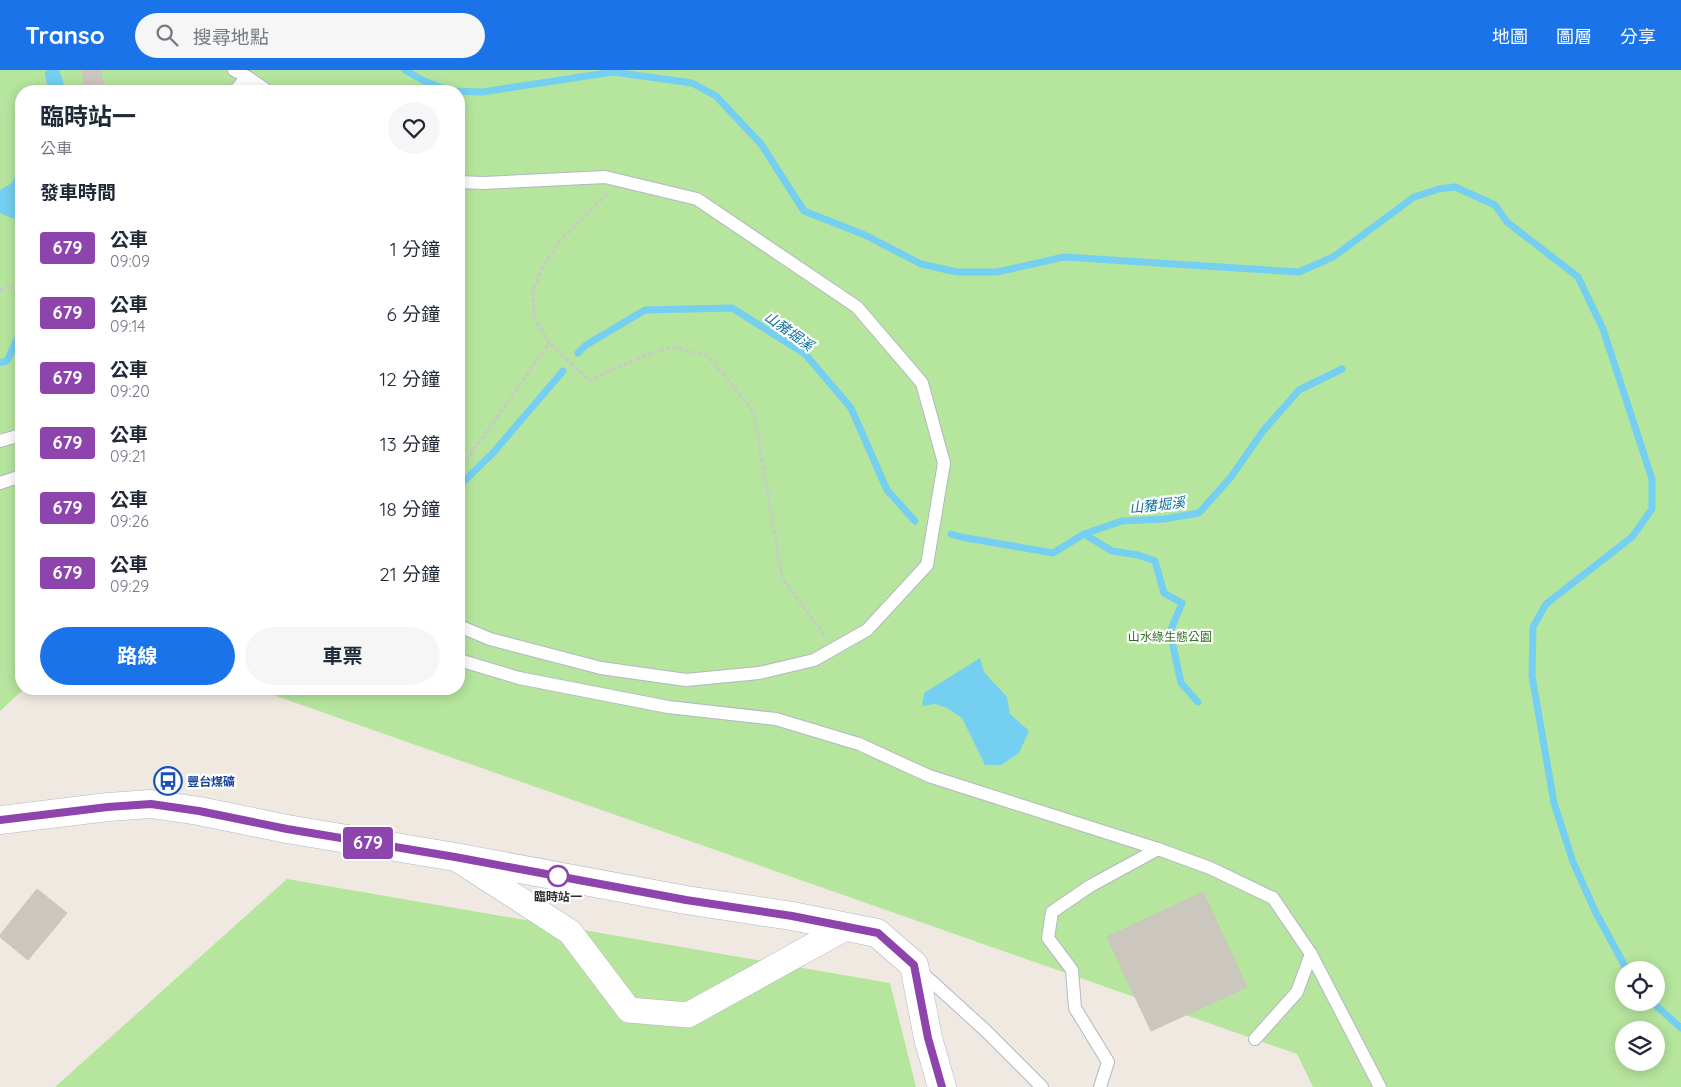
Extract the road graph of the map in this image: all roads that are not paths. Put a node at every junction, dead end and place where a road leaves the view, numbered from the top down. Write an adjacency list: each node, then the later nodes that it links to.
1 (234, 70): 2 (lane)
2 (247, 77): 3 (lane); 4 (lane)
3 (240, 85)
4 (259, 85)
5 (465, 182): 10 (lane)
6 (15, 436): 7 (lane)
7 (0, 440)
8 (15, 478): 9 (lane)
9 (0, 483)
10 (465, 628)
11 (465, 662): 13 (lane)
12 (0, 820): 14 (main road)
13 (1158, 849): 16 (lane); 21 (lane)
14 (455, 857): 15 (main road); 15 (street)
15 (847, 927): 17 (main road)
16 (1311, 954): 18 (lane); 22 (lane)
17 (914, 965): 19 (main road); 20 (lane)
18 (1255, 1039)
19 (942, 1087)
20 (1042, 1087)
21 (1100, 1087)
22 (1380, 1087)

